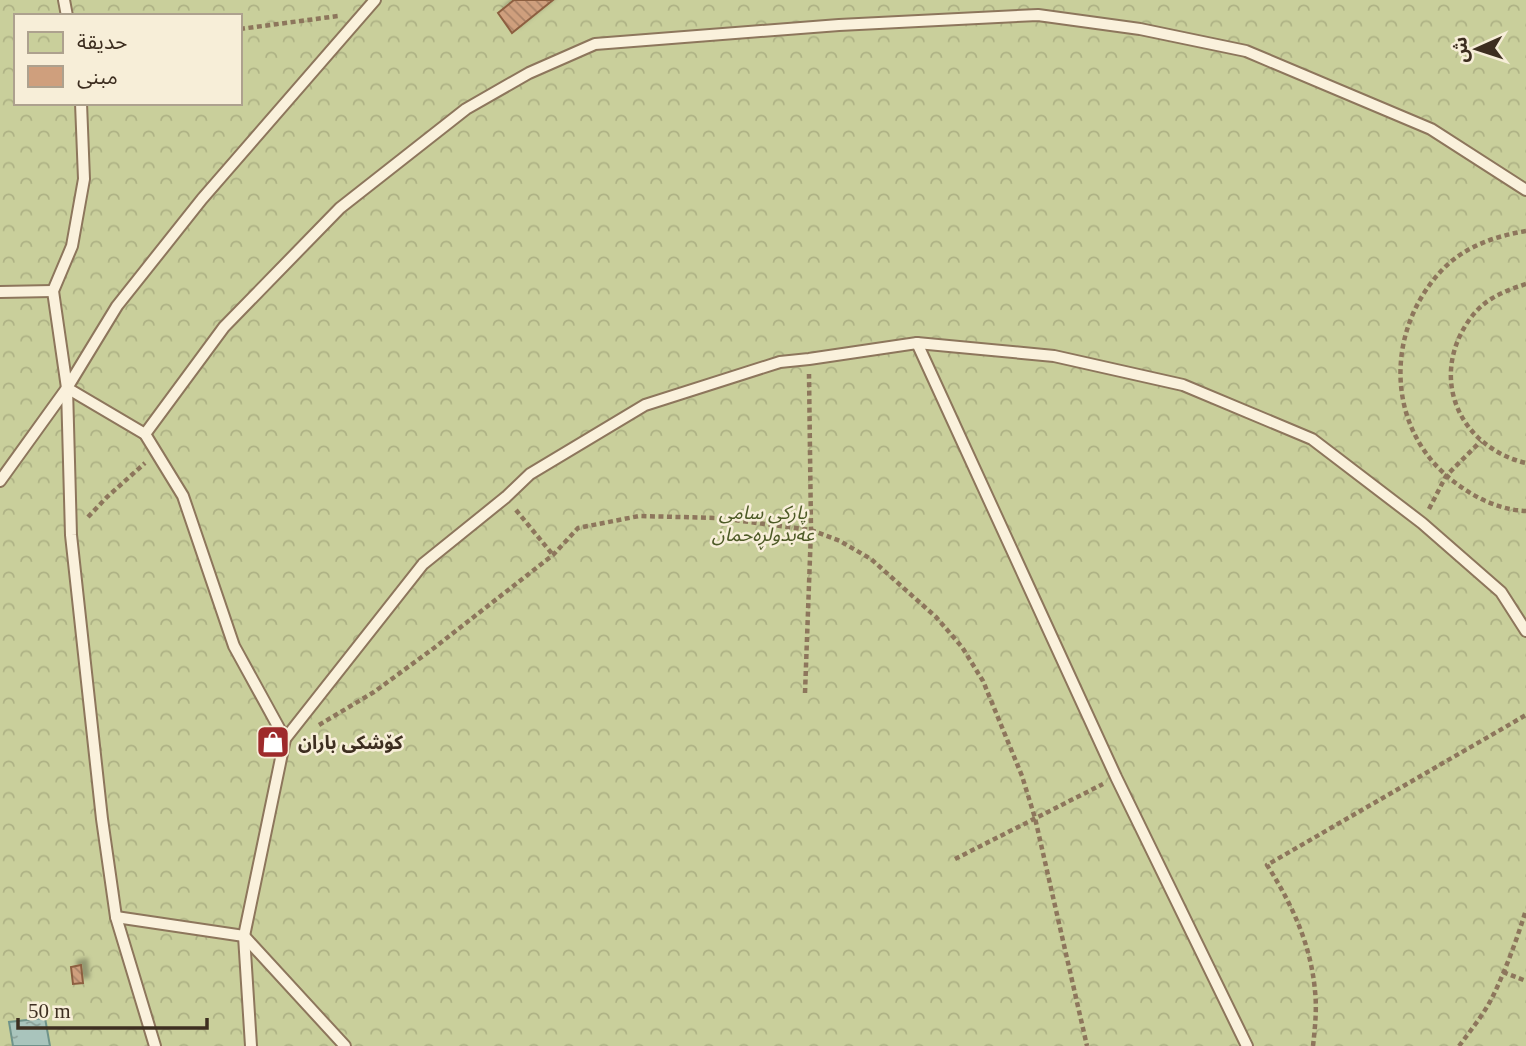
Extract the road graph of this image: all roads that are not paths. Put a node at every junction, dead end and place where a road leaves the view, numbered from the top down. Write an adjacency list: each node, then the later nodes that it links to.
1 (375, 0): 7 (lane)
2 (81, 105): 4 (lane)
3 (1526, 190): 8 (lane)
4 (53, 291): 5 (lane); 7 (lane)
5 (0, 292)
6 (916, 343): 10 (lane); 11 (lane); 17 (lane)
7 (67, 388): 8 (lane); 9 (lane); 12 (lane)
8 (145, 434): 11 (lane)
9 (0, 481)
10 (1526, 631)
11 (285, 739): 13 (lane)
12 (116, 917): 13 (lane); 14 (lane)
13 (244, 936): 15 (lane); 16 (lane)
14 (155, 1046)
15 (251, 1046)
16 (345, 1046)
17 (1247, 1046)

